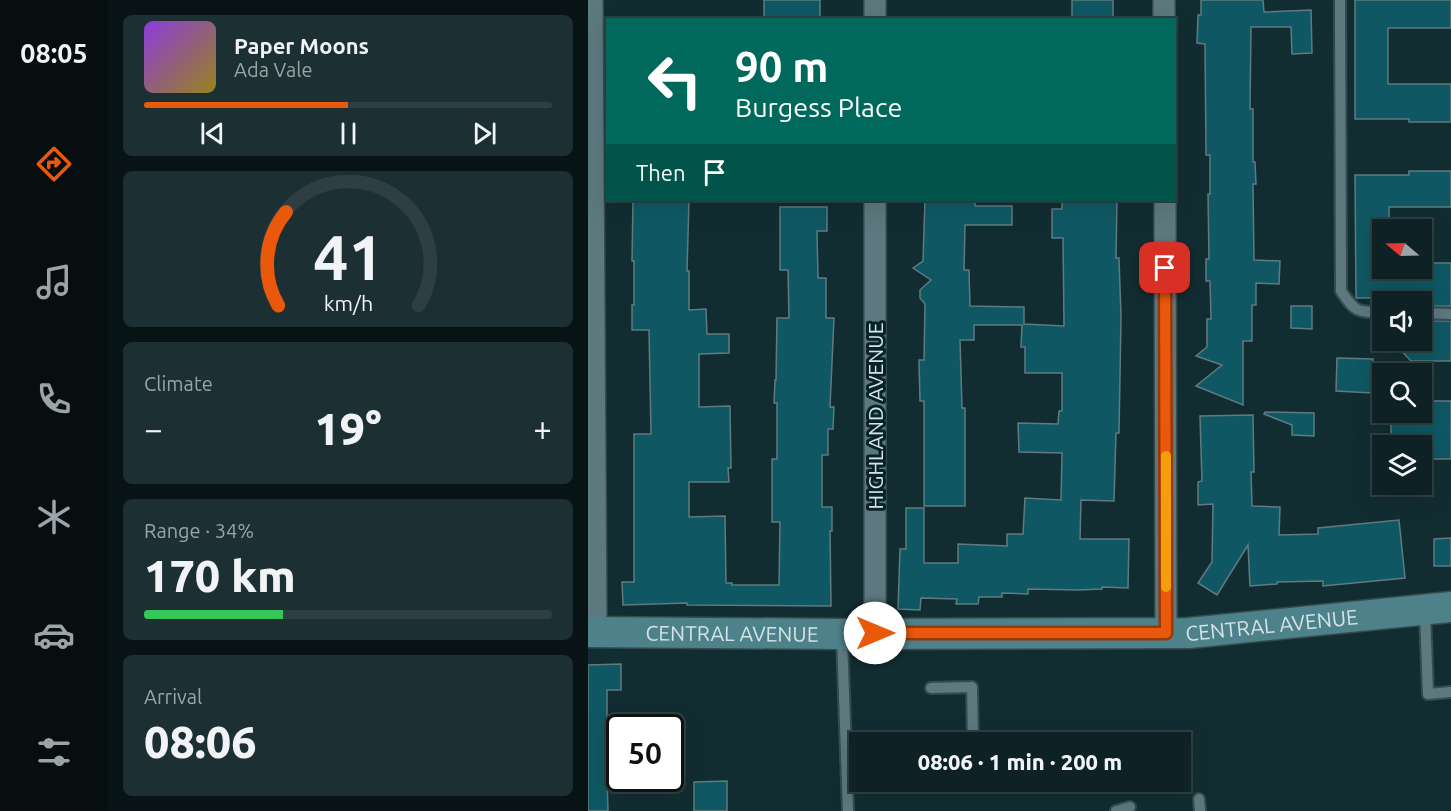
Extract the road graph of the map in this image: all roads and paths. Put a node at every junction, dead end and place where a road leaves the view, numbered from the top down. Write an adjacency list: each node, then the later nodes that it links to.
1 (592, 0): 12 (street)
2 (875, 0): 5 (street)
3 (1164, 0): 6 (street)
4 (1340, 0): 9 (lane)
5 (875, 18)
6 (1164, 18)
7 (875, 201): 15 (street, HIGHLAND AVENUE)
8 (1165, 201): 16 (street)
9 (1372, 312)
10 (1432, 313): 11 (lane)
11 (1451, 314)
12 (591, 384): 14 (street)
13 (1438, 608): 16 (main road, CENTRAL AVENUE); 19 (lane)
14 (592, 632): 17 (main road, CENTRAL AVENUE)
15 (875, 633): 16 (main road, CENTRAL AVENUE); 17 (main road, CENTRAL AVENUE)
16 (1166, 633)
17 (842, 634): 21 (lane)
18 (931, 688): 20 (lane)
19 (1451, 692)
20 (973, 732)
21 (846, 760): 22 (lane); 25 (lane)
22 (849, 760)
23 (1199, 799): 27 (lane)
24 (1130, 807): 26 (lane)
25 (848, 811)
26 (1116, 811)
27 (1200, 811)

